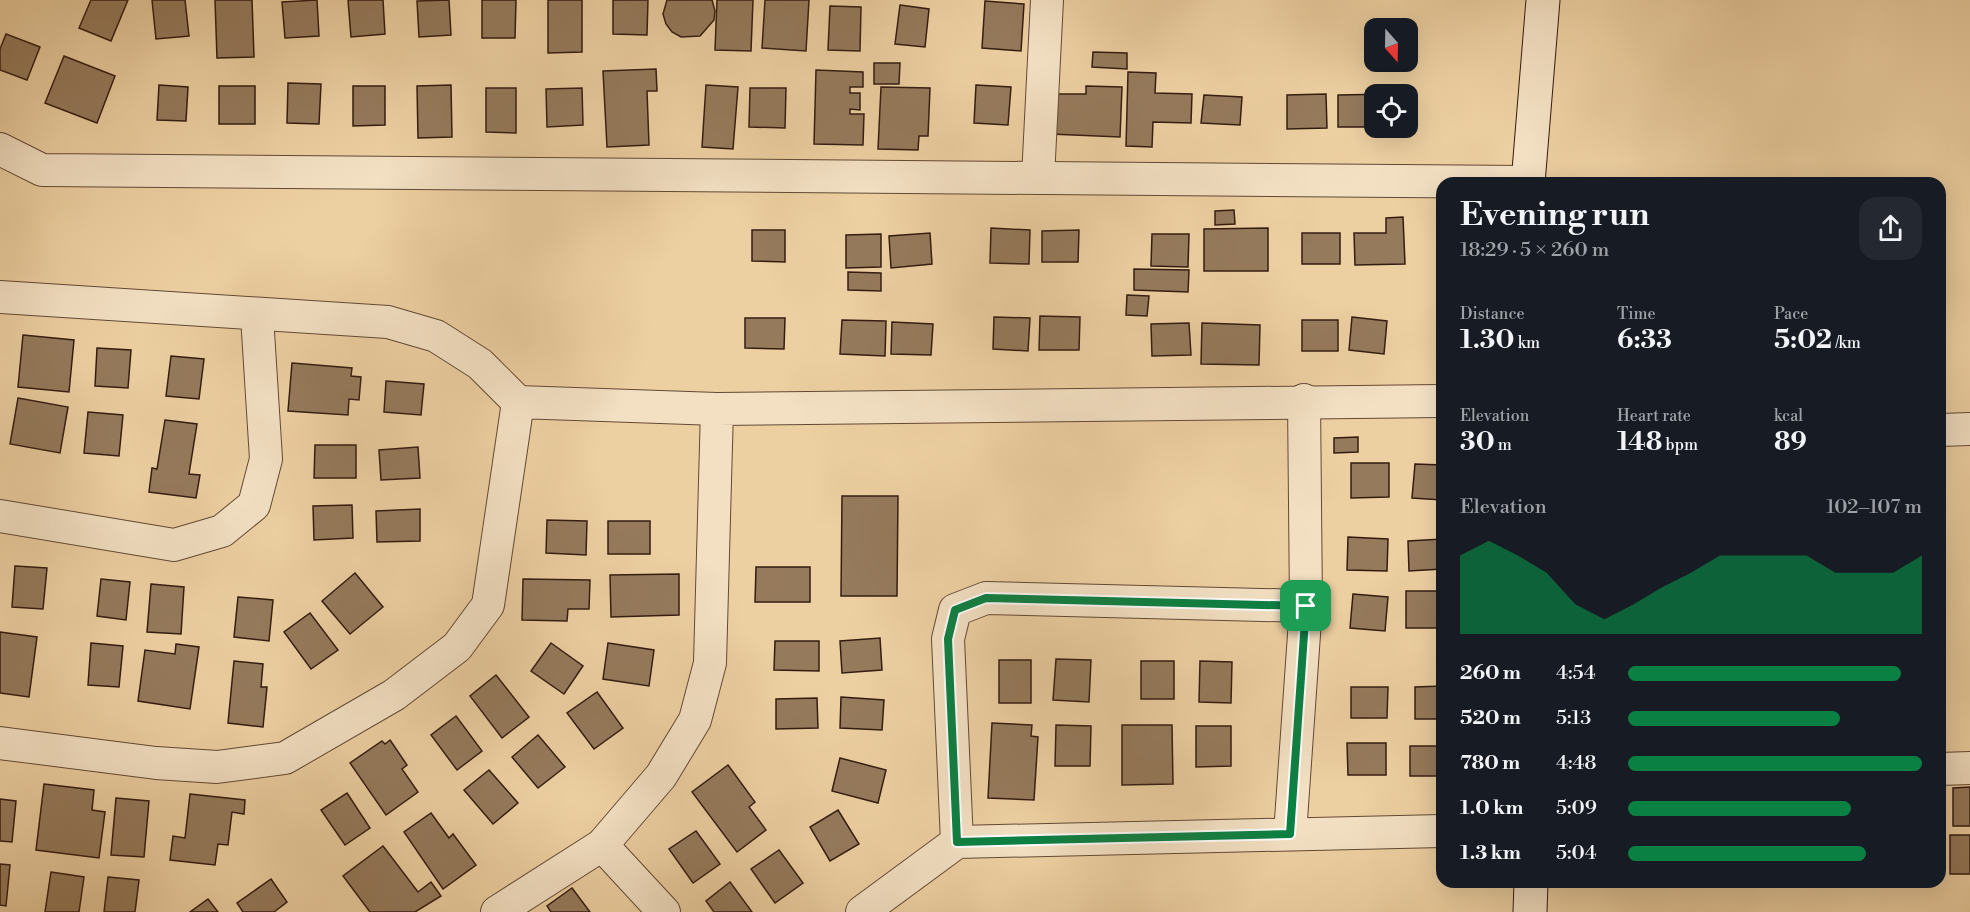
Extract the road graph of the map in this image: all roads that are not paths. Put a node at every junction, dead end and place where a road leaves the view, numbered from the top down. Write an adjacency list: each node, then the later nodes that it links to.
1 (1047, 0): 5 (street)
2 (1543, 0): 4 (street)
3 (0, 149): 5 (street)
4 (1528, 177)
5 (1038, 178): 6 (street)
6 (1436, 181)
7 (0, 297): 8 (street)
8 (257, 316): 11 (street); 15 (street)
9 (1304, 400): 10 (street); 12 (street); 16 (street)
10 (1436, 401)
11 (518, 402): 12 (street); 17 (street)
12 (717, 409): 23 (street)
13 (1970, 429): 14 (street)
14 (1946, 430)
15 (0, 516)
16 (1306, 606): 21 (street); 22 (street)
17 (0, 743)
18 (1970, 768): 19 (street)
19 (1946, 770)
20 (1436, 831): 21 (street)
21 (1290, 834): 22 (street)
22 (957, 842): 27 (street)
23 (602, 845): 25 (street); 26 (street)
24 (1531, 888): 28 (street)
25 (497, 912)
26 (664, 912)
27 (862, 912)
28 (1530, 912)

